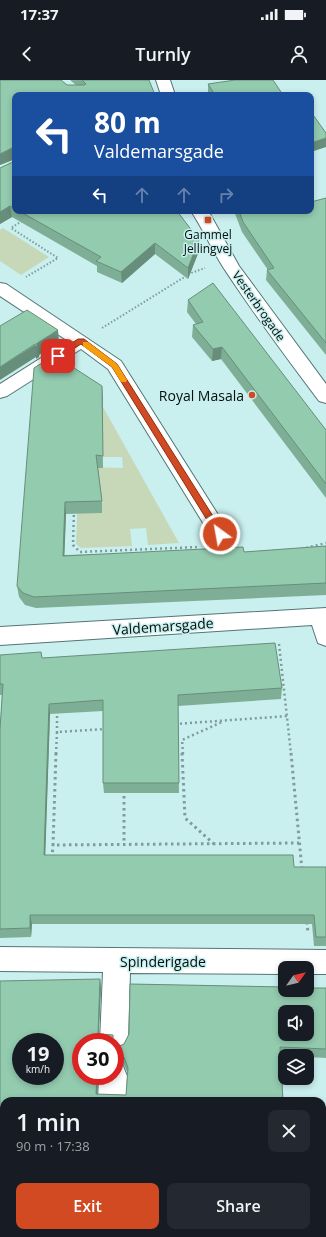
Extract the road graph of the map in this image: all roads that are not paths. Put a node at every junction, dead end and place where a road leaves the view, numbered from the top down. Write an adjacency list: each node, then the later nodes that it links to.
1 (163, 80): 2 (street)
2 (167, 92)
3 (202, 214): 7 (street, Vesterbrogade)
4 (2, 289): 5 (street)
5 (81, 341): 6 (street); 8 (street)
6 (0, 392)
7 (326, 397)
8 (220, 534)
9 (323, 616): 10 (street, Valdemarsgade); 11 (street)
10 (0, 636)
11 (326, 637)
12 (0, 959): 13 (street, Spinderigade)
13 (117, 960): 14 (street, Spinderigade); 15 (street)
14 (318, 962)
15 (114, 1033)
16 (113, 1085): 17 (street)
17 (112, 1097)

